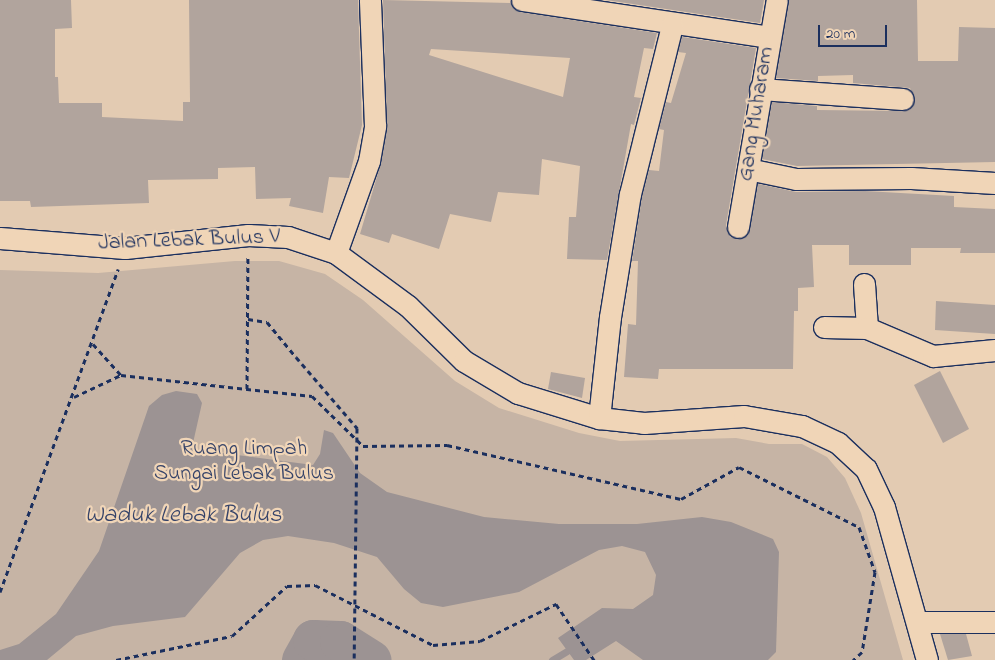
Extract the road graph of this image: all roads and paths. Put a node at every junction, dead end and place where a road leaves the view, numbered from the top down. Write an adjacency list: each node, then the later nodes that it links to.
1 (370, 0): 14 (street)
2 (522, 0): 4 (street)
3 (777, 0): 5 (street, Gang Muharam)
4 (672, 25): 5 (street); 24 (street)
5 (769, 37): 6 (street, Gang Muharam)
6 (760, 88): 7 (street); 8 (street, Gang Muharam)
7 (903, 100)
8 (748, 169): 9 (street); 10 (street, Gang Muharam)
9 (995, 183)
10 (738, 227)
11 (248, 235): 13 (street, Jalan Lebak Bulus V); 14 (street, Jalan Lebak Bulus V); 16 (path)
12 (0, 238): 13 (street, Jalan Lebak Bulus V)
13 (125, 248): 19 (path)
14 (336, 253): 24 (street, Jalan Lebak Bulus V)
15 (864, 284): 18 (street)
16 (248, 319): 22 (path); 30 (path, bridge)
17 (824, 327): 18 (street)
18 (867, 328): 20 (street)
19 (93, 344): 21 (path); 23 (path)
20 (995, 350)
21 (121, 375): 22 (path); 23 (path)
22 (247, 389): 31 (path)
23 (74, 397): 25 (path)
24 (599, 418): 26 (street, Jalan Lebak Bulus V)
25 (0, 592)
26 (917, 622): 27 (street); 32 (street, Jalan Lebak Bulus V)
27 (995, 622)
28 (593, 659): 29 (path)
29 (116, 660)
30 (354, 660)
31 (852, 660)
32 (927, 660)

